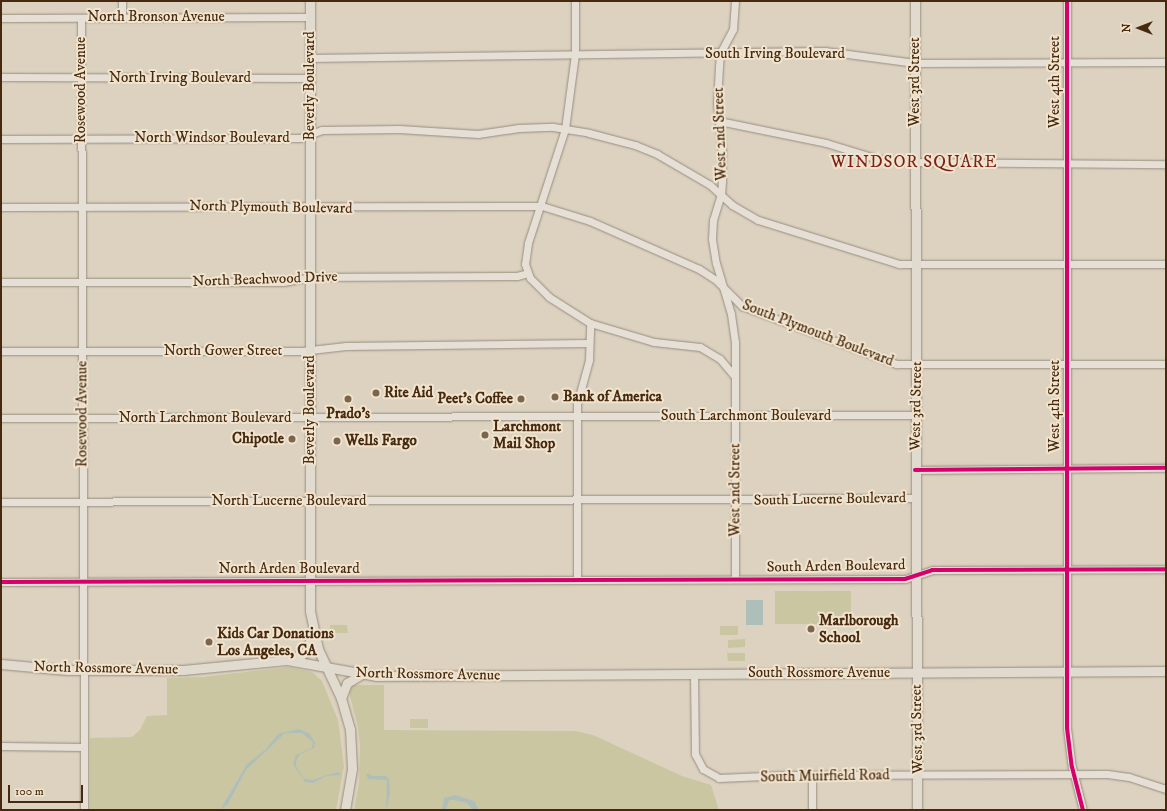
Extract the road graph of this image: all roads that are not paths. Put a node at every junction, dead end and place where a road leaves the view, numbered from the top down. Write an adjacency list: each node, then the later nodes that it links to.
1 (122, 1): 7 (street)
2 (310, 1): 8 (main road, Beverly Boulevard)
3 (575, 1): 12 (street)
4 (735, 1): 11 (street, West 2nd Street)
5 (915, 1): 15 (main road, West 3rd Street)
6 (1067, 1): 16 (street, West 4th Street)
7 (122, 17): 8 (street, North Bronson Avenue); 10 (street, North Bronson Avenue)
8 (310, 17): 13 (main road, Beverly Boulevard)
9 (1, 18): 10 (street, North Bronson Avenue)
10 (81, 18): 18 (street, Rosewood Avenue)
11 (720, 53): 12 (street, South Irving Boulevard); 15 (street, South Irving Boulevard); 20 (street, West 2nd Street)
12 (575, 54): 13 (street); 21 (street)
13 (310, 58): 19 (main road, Beverly Boulevard)
14 (1166, 62): 16 (street, South Irving Boulevard)
15 (915, 63): 16 (street, South Irving Boulevard); 25 (main road, West 3rd Street)
16 (1067, 63): 26 (street, West 4th Street)
17 (1, 77): 18 (street, North Irving Boulevard)
18 (81, 78): 19 (street, North Irving Boulevard); 23 (street, Rosewood Avenue)
19 (310, 78): 22 (main road, Beverly Boulevard)
20 (719, 121): 25 (street); 28 (street, West 2nd Street)
21 (565, 129): 22 (street, North Windsor Boulevard); 28 (street, North Windsor Boulevard); 30 (street)
22 (311, 134): 23 (street, North Windsor Boulevard); 32 (main road, Beverly Boulevard)
23 (81, 138): 24 (street, North Windsor Boulevard); 29 (street, Rosewood Avenue)
24 (1, 139)
25 (915, 162): 26 (street); 35 (main road, West 3rd Street)
26 (1067, 163): 27 (street); 33 (street, West 4th Street)
27 (1166, 164)
28 (721, 194): 35 (street, North Windsor Boulevard); 40 (street, West 2nd Street)
29 (82, 206): 31 (street, North Plymouth Boulevard); 32 (street, North Plymouth Boulevard); 39 (street, Rosewood Avenue)
30 (542, 206): 32 (street, North Plymouth Boulevard); 36 (street); 40 (street, South Plymouth Boulevard)
31 (1, 207)
32 (311, 208): 37 (main road, Beverly Boulevard)
33 (1067, 264): 34 (street, North Windsor Boulevard); 35 (street, North Windsor Boulevard); 47 (street, West 4th Street)
34 (1166, 264)
35 (915, 266): 48 (main road, West 3rd Street)
36 (528, 273): 37 (street, North Beachwood Drive); 41 (street)
37 (311, 277): 39 (street, North Beachwood Drive); 43 (main road, Beverly Boulevard)
38 (1, 282): 39 (street, North Beachwood Drive)
39 (82, 282): 44 (street, Rosewood Avenue)
40 (724, 290): 48 (street, South Plymouth Boulevard); 49 (street, West 2nd Street)
41 (590, 323): 42 (street); 49 (street)
42 (588, 343): 43 (street, North Gower Street); 52 (street)
43 (311, 350): 44 (street, North Gower Street); 54 (main road, Beverly Boulevard)
44 (82, 351): 45 (street, North Gower Street); 53 (street, Rosewood Avenue)
45 (1, 352)
46 (1166, 364): 47 (street, South Plymouth Boulevard)
47 (1067, 365): 48 (street, South Plymouth Boulevard); 57 (street, West 4th Street)
48 (916, 366): 50 (main road, West 3rd Street)
49 (735, 376): 51 (street, West 2nd Street)
50 (915, 415): 51 (street, South Larchmont Boulevard); 58 (main road, West 3rd Street)
51 (735, 416): 52 (street, South Larchmont Boulevard); 63 (street, West 2nd Street)
52 (576, 417): 54 (street, North Larchmont Boulevard); 60 (street)
53 (82, 418): 54 (street, North Larchmont Boulevard); 55 (street, North Larchmont Boulevard); 61 (street, Rosewood Avenue)
54 (310, 418): 62 (main road, Beverly Boulevard)
55 (2, 419)
56 (1166, 468): 57 (street, South Lucerne Boulevard)
57 (1067, 469): 58 (street, South Lucerne Boulevard); 65 (street, West 4th Street)
58 (915, 470): 59 (main road, West 3rd Street)
59 (915, 498): 63 (street, South Lucerne Boulevard); 67 (main road, West 3rd Street)
60 (577, 500): 62 (street, North Lucerne Boulevard); 63 (street, South Lucerne Boulevard); 69 (street)
61 (82, 501): 62 (street, North Lucerne Boulevard); 64 (street, North Lucerne Boulevard); 70 (street, Rosewood Avenue)
62 (310, 501): 71 (main road, Beverly Boulevard)
63 (735, 501): 68 (street, West 2nd Street)
64 (1, 502)
65 (1067, 569): 66 (street, South Arden Boulevard); 67 (street, South Arden Boulevard); 79 (street, West 4th Street)
66 (1166, 569)
67 (916, 575): 68 (street, South Arden Boulevard); 78 (main road, West 3rd Street)
68 (735, 579): 69 (street, South Arden Boulevard)
69 (577, 580): 71 (street, North Arden Boulevard)
70 (83, 581): 71 (street, North Arden Boulevard); 72 (street, North Arden Boulevard); 77 (street, Rosewood Avenue)
71 (310, 581): 73 (main road, Beverly Boulevard)
72 (1, 582)
73 (310, 611): 74 (main road); 76 (main road, Beverly Boulevard)
74 (278, 660): 76 (main road, North Rossmore Avenue); 77 (main road, North Rossmore Avenue)
75 (1, 664): 77 (main road, North Rossmore Avenue)
76 (326, 667): 81 (main road, North Rossmore Avenue); 84 (main road, Beverly Boulevard)
77 (83, 670): 86 (street, Rosewood Avenue)
78 (916, 672): 79 (main road, South Rossmore Avenue); 82 (main road, South Rossmore Avenue); 89 (main road, West 3rd Street)
79 (1068, 672): 80 (main road, South Rossmore Avenue); 87 (street, West 4th Street)
80 (1166, 672)
81 (362, 674): 83 (main road, North Rossmore Avenue); 84 (main road)
82 (694, 674): 83 (main road, South Rossmore Avenue); 88 (street, South Muirfield Road)
83 (568, 675)
84 (341, 698): 92 (main road, Beverly Boulevard)
85 (1, 746): 86 (street)
86 (83, 746): 91 (street, Rosewood Avenue)
87 (1073, 774): 89 (street, South Muirfield Road); 90 (street, South Muirfield Road); 95 (street, West 4th Street)
88 (812, 775): 89 (street, South Muirfield Road); 93 (street)
89 (917, 775): 94 (main road, West 3rd Street)
90 (1166, 789)
91 (84, 810)
92 (345, 810)
93 (812, 810)
94 (917, 810)
95 (1083, 810)

